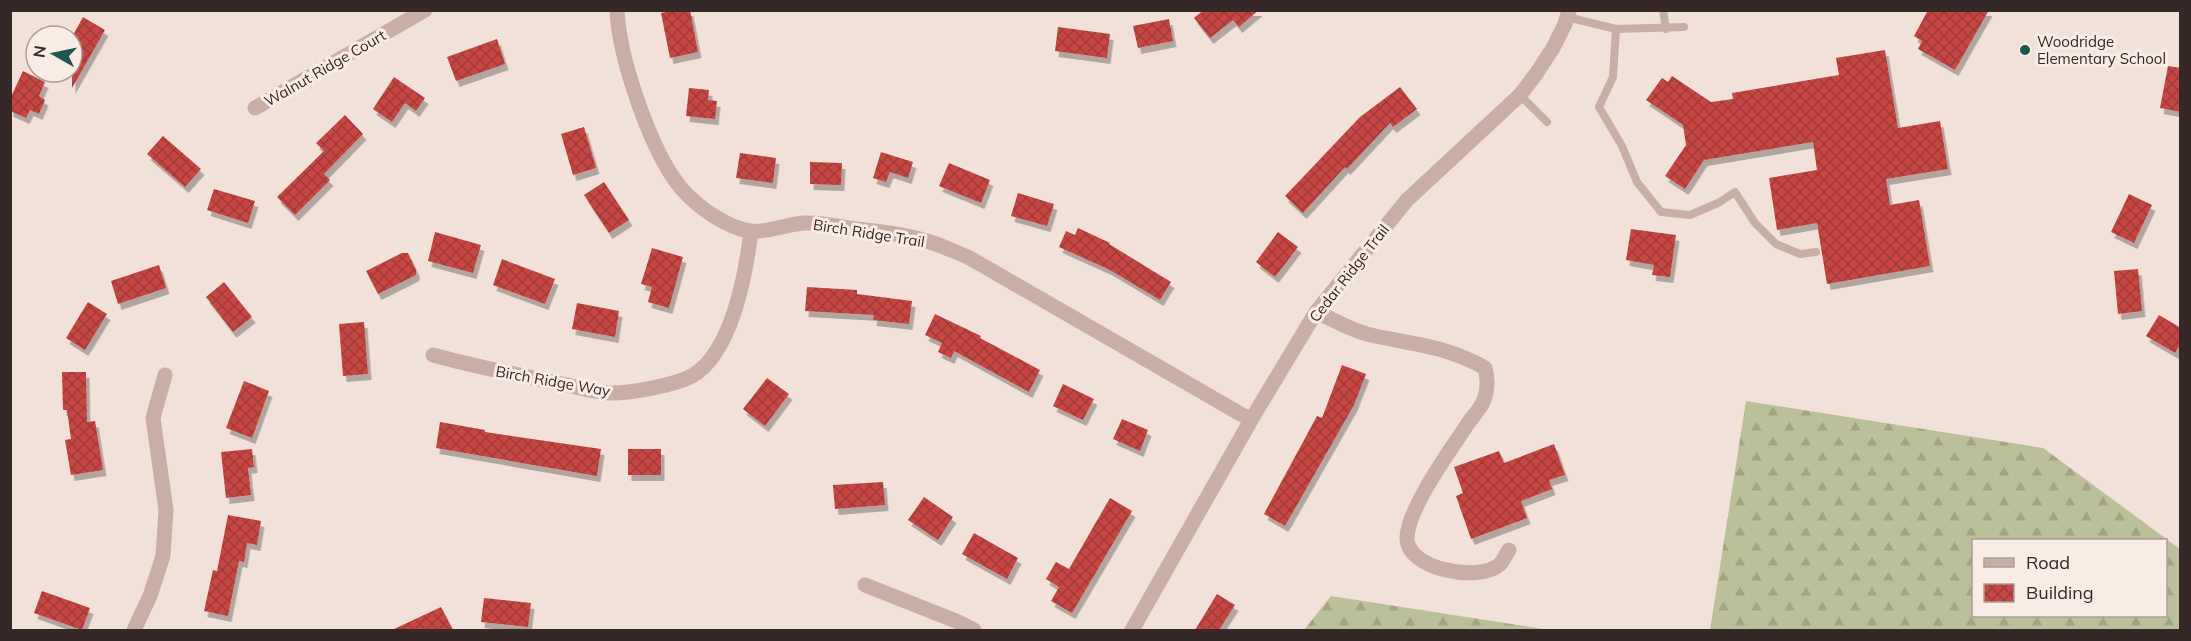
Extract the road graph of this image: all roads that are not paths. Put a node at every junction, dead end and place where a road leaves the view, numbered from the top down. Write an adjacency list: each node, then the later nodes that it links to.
1 (425, 10): 9 (street, Walnut Ridge Court)
2 (617, 10): 11 (street, Birch Ridge Trail)
3 (1663, 10): 6 (lane)
4 (1568, 14): 7 (lane); 8 (street, Cedar Ridge Trail)
5 (1684, 27): 6 (lane)
6 (1666, 28): 7 (lane)
7 (1616, 29): 12 (lane)
8 (1520, 94): 10 (lane); 13 (street, Cedar Ridge Trail)
9 (255, 108)
10 (1547, 122)
11 (751, 231): 14 (street, Birch Ridge Way); 16 (street, Birch Ridge Trail)
12 (1816, 252)
13 (1316, 312): 16 (street, Cedar Ridge Trail); 17 (street)
14 (433, 355)
15 (165, 375): 19 (street)
16 (1251, 420): 21 (street, Cedar Ridge Trail)
17 (1509, 550)
18 (865, 585): 20 (street)
19 (134, 630)
20 (974, 630)
21 (1132, 630)

